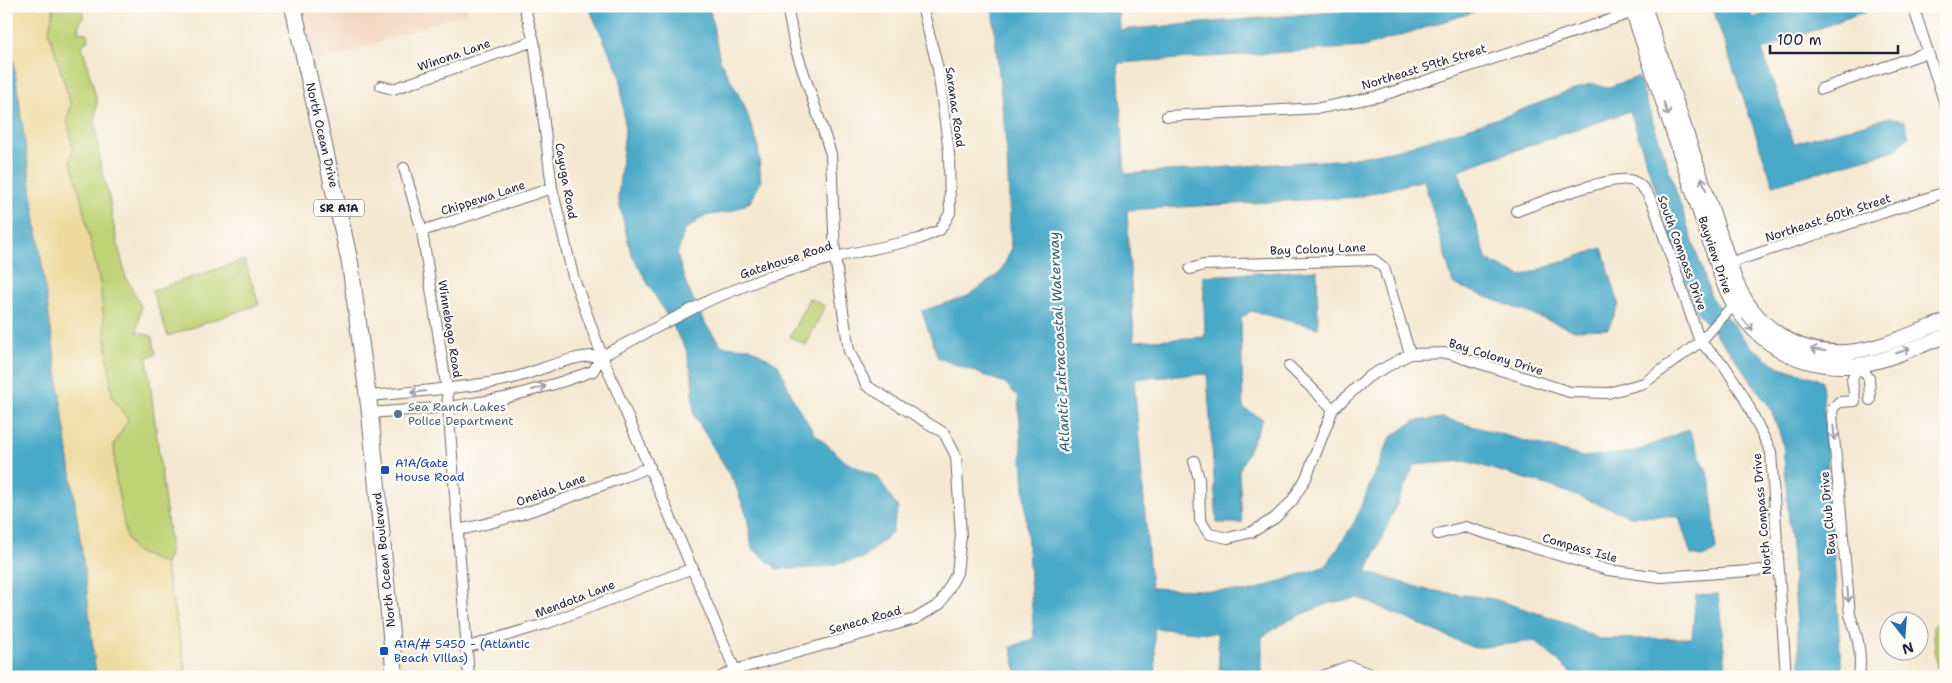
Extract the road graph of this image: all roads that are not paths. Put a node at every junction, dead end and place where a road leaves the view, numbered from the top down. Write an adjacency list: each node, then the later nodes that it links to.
1 (293, 6): 32 (main road, North Ocean Drive / SR A1A)
2 (524, 6): 7 (street, Cayuga Road)
3 (787, 6): 19 (street)
4 (922, 6): 17 (street, Saranac Road)
5 (1913, 6): 8 (street)
6 (1641, 8): 12 (street, Northeast 59th Street); 20 (street, Bayview Drive)
7 (534, 41): 9 (street, Winona Lane); 14 (street, Cayuga Road)
8 (1928, 52): 10 (street); 11 (street)
9 (381, 86)
10 (1821, 89)
11 (1946, 107)
12 (1167, 116)
13 (404, 168): 18 (street, Winnebago Road)
14 (552, 188): 18 (street, Chippewa Lane); 28 (street, Cayuga Road)
15 (1946, 192): 20 (street, Northeast 60th Street)
16 (1517, 211): 25 (street, South Compass Drive)
17 (950, 214): 19 (street, Gatehouse Road)
18 (422, 231): 31 (street, Winnebago Road)
19 (836, 257): 28 (street, Gatehouse Road); 44 (street, Seneca Road)
20 (1725, 265): 22 (street, Bayview Drive)
21 (1190, 269): 27 (street, Bay Colony Lane)
22 (1734, 306): 25 (street, Bay Colony Drive); 26 (street, Bayview Drive, one-way to 22); 29 (street, Bayview Drive, one-way to 29)
23 (1946, 321): 26 (street, Bayview Drive)
24 (1946, 336): 29 (street, Bayview Drive, one-way to 24)
25 (1700, 342): 27 (street, Bay Colony Drive); 42 (street, North Compass Drive)
26 (1860, 350): 29 (street, Bay Club Drive)
27 (1410, 354): 35 (street, Bay Colony Drive)
28 (602, 356): 31 (street, Gatehouse Road); 34 (street, Gatehouse Road, one-way to 28); 38 (street)
29 (1859, 365): 33 (street, Bay Club Drive); 51 (street, Bay Club Drive, one-way to 51)
30 (1289, 366): 35 (street)
31 (447, 390): 32 (street, Gatehouse Road, one-way to 32); 34 (street, Winnebago Road)
32 (367, 396): 36 (main road, North Ocean Drive / SR A1A)
33 (1870, 400)
34 (449, 407): 36 (street, Gatehouse Road); 39 (street, Winnebago Road)
35 (1333, 409): 37 (street, Bay Colony Drive)
36 (370, 413): 45 (main road, North Ocean Boulevard / SR A1A)
37 (1194, 461)
38 (650, 467): 39 (street, Oneida Lane); 41 (street)
39 (458, 530): 43 (street, Winnebago Road)
40 (1438, 534): 42 (street, Compass Isle)
41 (692, 568): 43 (street, Mendota Lane); 44 (street)
42 (1779, 569): 50 (street, North Compass Drive)
43 (465, 648): 46 (street, Winnebago Road)
44 (735, 670): 47 (street, Seneca Road)
45 (395, 677)
46 (469, 677)
47 (721, 677)
48 (1320, 677): 49 (street)
49 (1378, 677)
50 (1786, 677)
51 (1859, 677)

